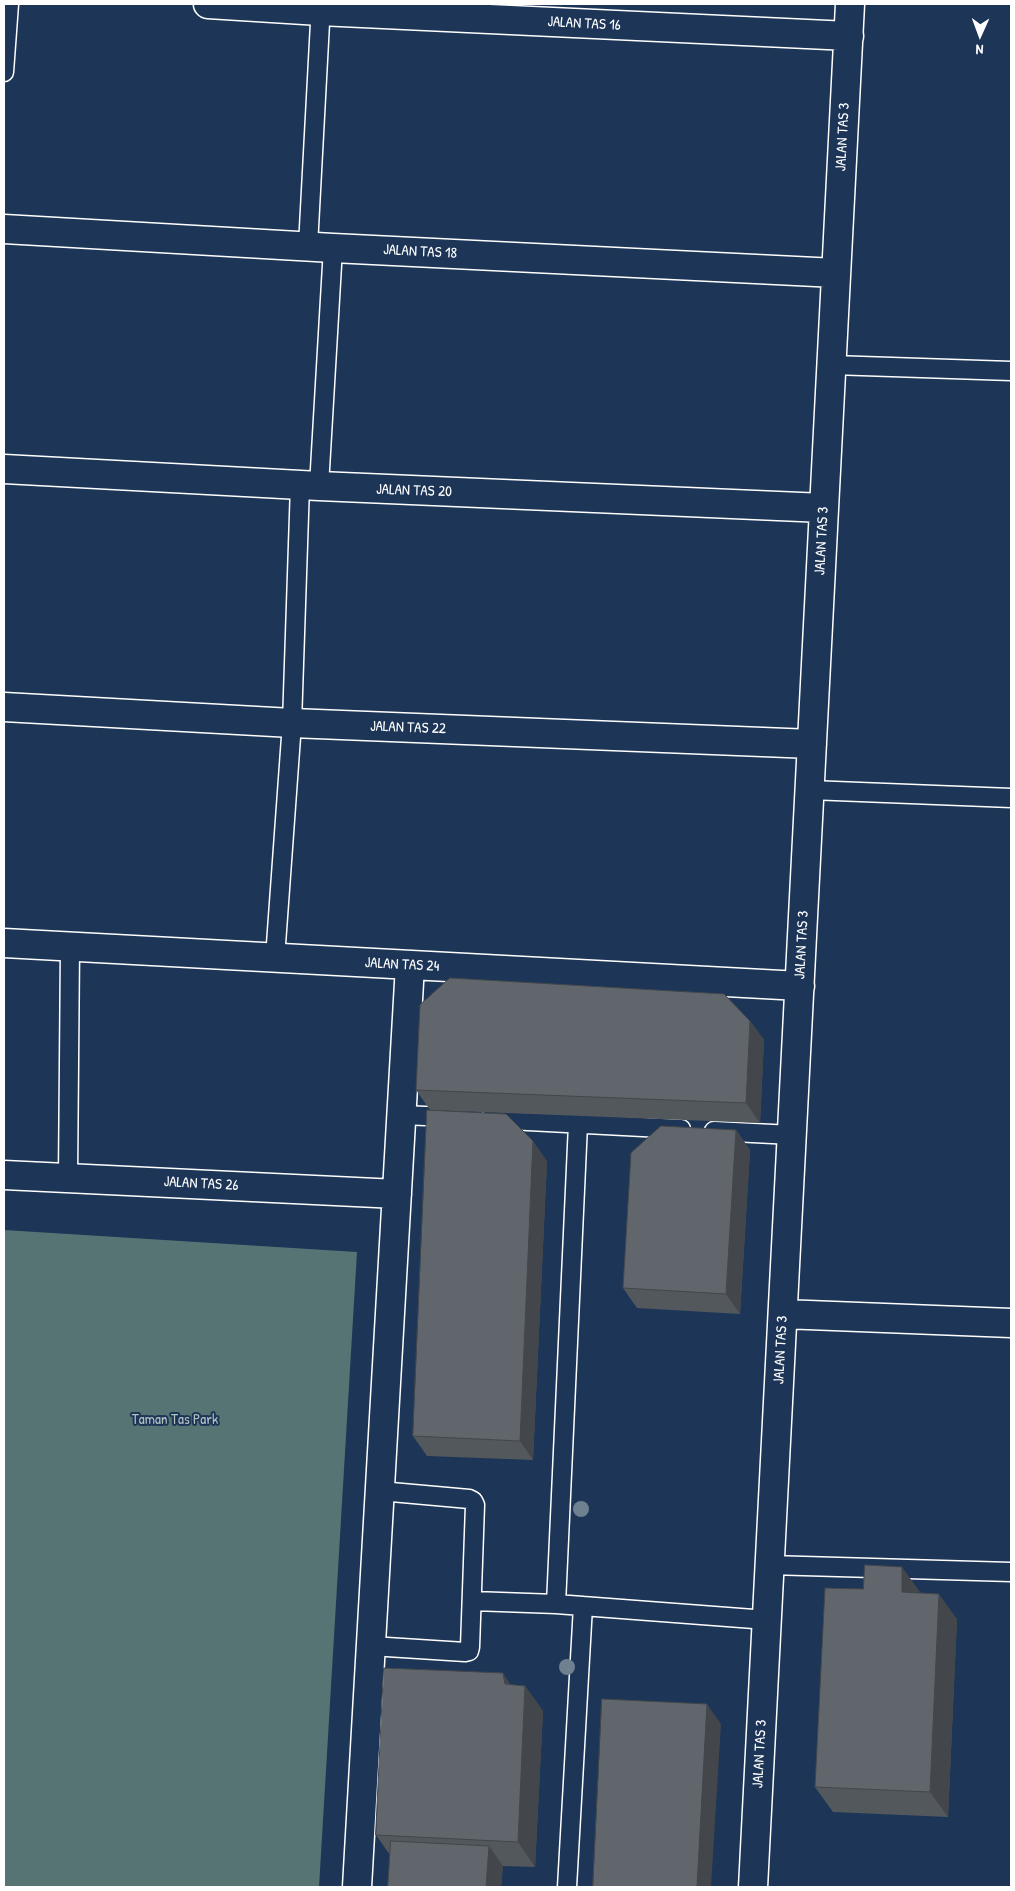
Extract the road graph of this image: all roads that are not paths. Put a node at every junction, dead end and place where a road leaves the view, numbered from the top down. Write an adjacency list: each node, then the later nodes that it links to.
1 (8, 4): 6 (lane)
2 (208, 4): 4 (street, JALAN TAS 16)
3 (850, 4): 5 (street, JALAN TAS 3)
4 (320, 8): 5 (street, JALAN TAS 16); 8 (lane)
5 (849, 36): 9 (street, JALAN TAS 3)
6 (4, 72)
7 (4, 229): 8 (street, JALAN TAS 18)
8 (320, 247): 9 (street, JALAN TAS 18); 13 (lane)
9 (836, 273): 10 (street, JALAN TAS 3)
10 (832, 364): 11 (lane); 14 (street, JALAN TAS 3)
11 (1011, 371)
12 (4, 469): 13 (street, JALAN TAS 20)
13 (309, 486): 14 (street, JALAN TAS 20); 16 (lane)
14 (824, 508): 17 (street, JALAN TAS 3)
15 (4, 707): 16 (street, JALAN TAS 22)
16 (292, 723): 17 (street, JALAN TAS 22); 22 (lane)
17 (812, 744): 18 (street, JALAN TAS 3)
18 (810, 790): 19 (lane); 24 (street, JALAN TAS 3)
19 (1011, 798)
20 (4, 943): 21 (street, JALAN TAS 24)
21 (70, 947): 22 (street, JALAN TAS 24); 29 (lane)
22 (274, 958): 23 (street, JALAN TAS 24)
23 (410, 965): 24 (street, JALAN TAS 24); 25 (street)
24 (800, 986): 27 (street, JALAN TAS 3)
25 (402, 1115): 26 (lane); 30 (street)
26 (578, 1124): 27 (lane); 37 (lane)
27 (792, 1135): 31 (street, JALAN TAS 3)
28 (4, 1175): 29 (street, JALAN TAS 26)
29 (68, 1178): 30 (street, JALAN TAS 26)
30 (397, 1194): 33 (street)
31 (783, 1314): 32 (street); 34 (street, JALAN TAS 3)
32 (1011, 1323)
33 (380, 1490): 36 (lane); 40 (street)
34 (770, 1565): 35 (lane); 39 (street, JALAN TAS 3)
35 (1011, 1572)
36 (473, 1601): 37 (lane); 40 (lane)
37 (556, 1604): 38 (lane)
38 (583, 1606): 39 (lane); 42 (lane)
39 (767, 1620): 43 (street, JALAN TAS 3)
40 (371, 1646): 41 (street)
41 (357, 1887)
42 (567, 1887)
43 (753, 1887)

